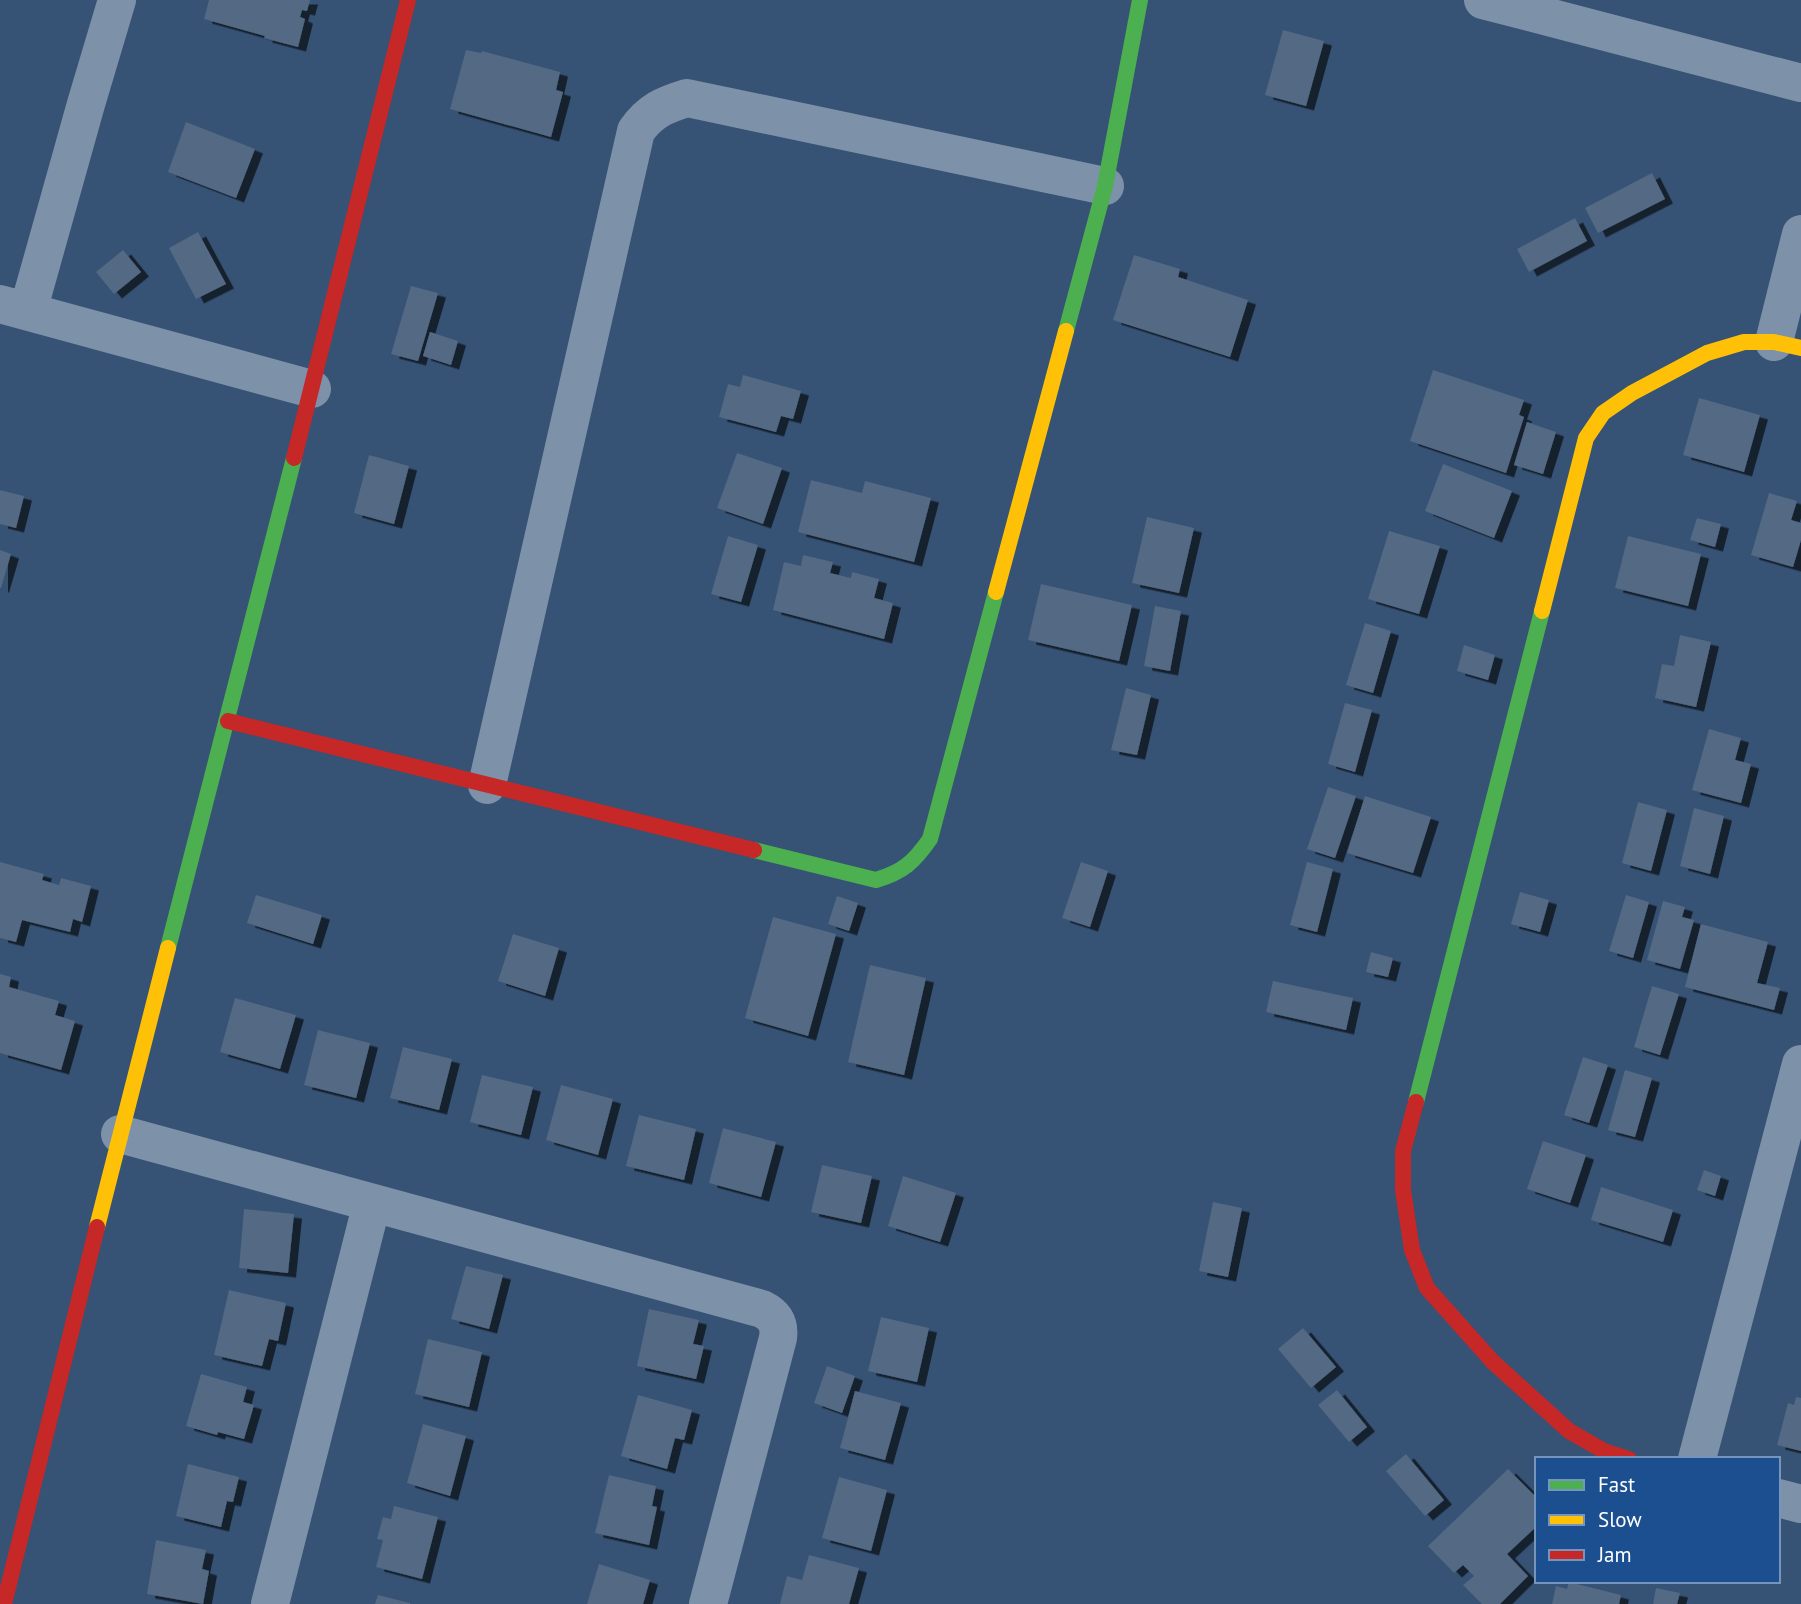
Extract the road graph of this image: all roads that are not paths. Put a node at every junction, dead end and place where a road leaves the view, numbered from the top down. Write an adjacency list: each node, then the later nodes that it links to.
1 (117, 0): 8 (street)
2 (408, 0): 10 (street)
3 (1140, 0): 6 (street)
4 (1483, 0): 5 (street)
5 (1801, 83)
6 (1105, 186): 12 (street); 12 (street)
7 (1801, 234): 9 (street)
8 (14, 308): 10 (street)
9 (1787, 345): 16 (street)
10 (312, 389): 11 (street)
11 (228, 721): 12 (street); 14 (street)
12 (487, 785)
13 (1801, 1064): 17 (street)
14 (120, 1134): 15 (street); 20 (street)
15 (372, 1203): 21 (street); 22 (street)
16 (1623, 1457)
17 (1698, 1457)
18 (1780, 1499): 19 (street)
19 (1801, 1504)
20 (4, 1604)
21 (270, 1604)
22 (708, 1604)

